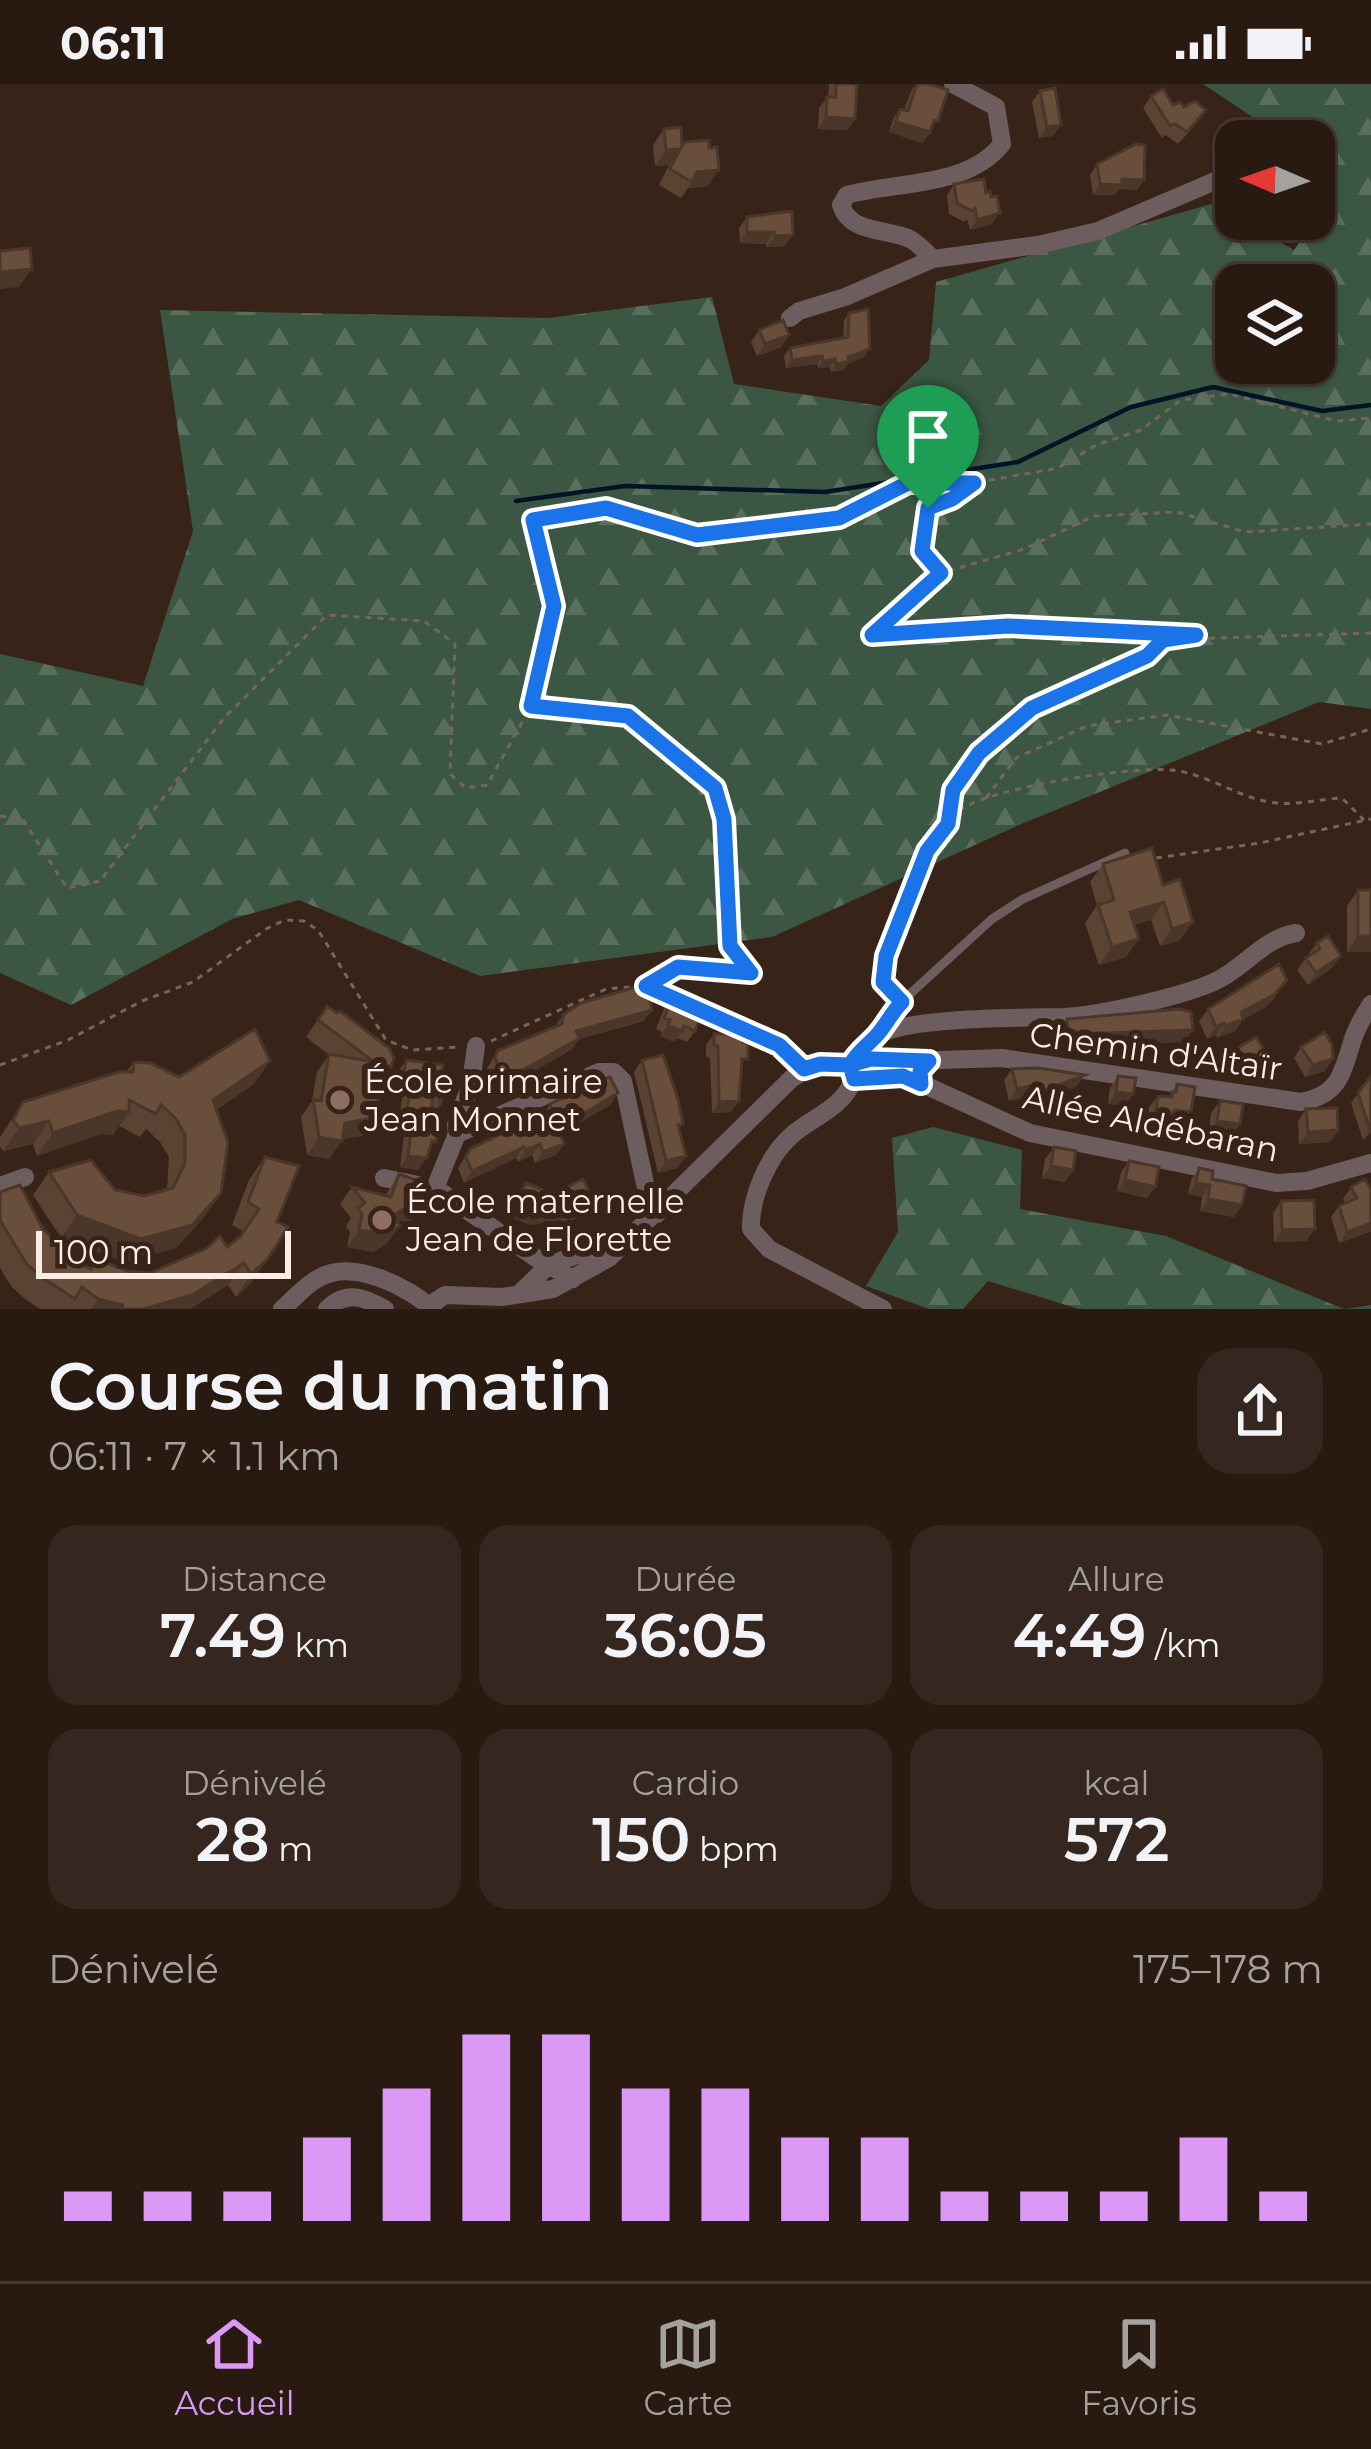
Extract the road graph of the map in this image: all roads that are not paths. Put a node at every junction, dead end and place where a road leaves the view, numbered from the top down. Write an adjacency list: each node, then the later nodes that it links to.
1 (953, 84): 3 (street)
2 (1215, 181): 3 (street)
3 (933, 259): 4 (street)
4 (790, 318)
5 (1125, 853): 8 (lane)
6 (1296, 933): 8 (street)
7 (1371, 1004): 10 (street, Chemin d'Altaïr)
8 (878, 1034): 11 (street)
9 (476, 1046): 13 (street)
10 (929, 1061): 11 (street, Chemin d'Altaïr); 12 (street)
11 (852, 1072): 12 (street, Allée Aldébaran); 19 (street); 29 (street)
12 (921, 1084): 14 (street, Allée Aldébaran)
13 (458, 1134): 18 (street); 19 (street)
14 (1371, 1163)
15 (25, 1177): 17 (street)
16 (384, 1178): 18 (street)
17 (0, 1186)
18 (434, 1188): 21 (street)
19 (657, 1214): 20 (street)
20 (636, 1235): 21 (street); 22 (street)
21 (549, 1265): 22 (street); 23 (street)
22 (573, 1279): 23 (street)
23 (518, 1295): 24 (street)
24 (426, 1303): 25 (street); 28 (street)
25 (282, 1309)
26 (327, 1309): 27 (street)
27 (385, 1309)
28 (398, 1309)
29 (883, 1309)

